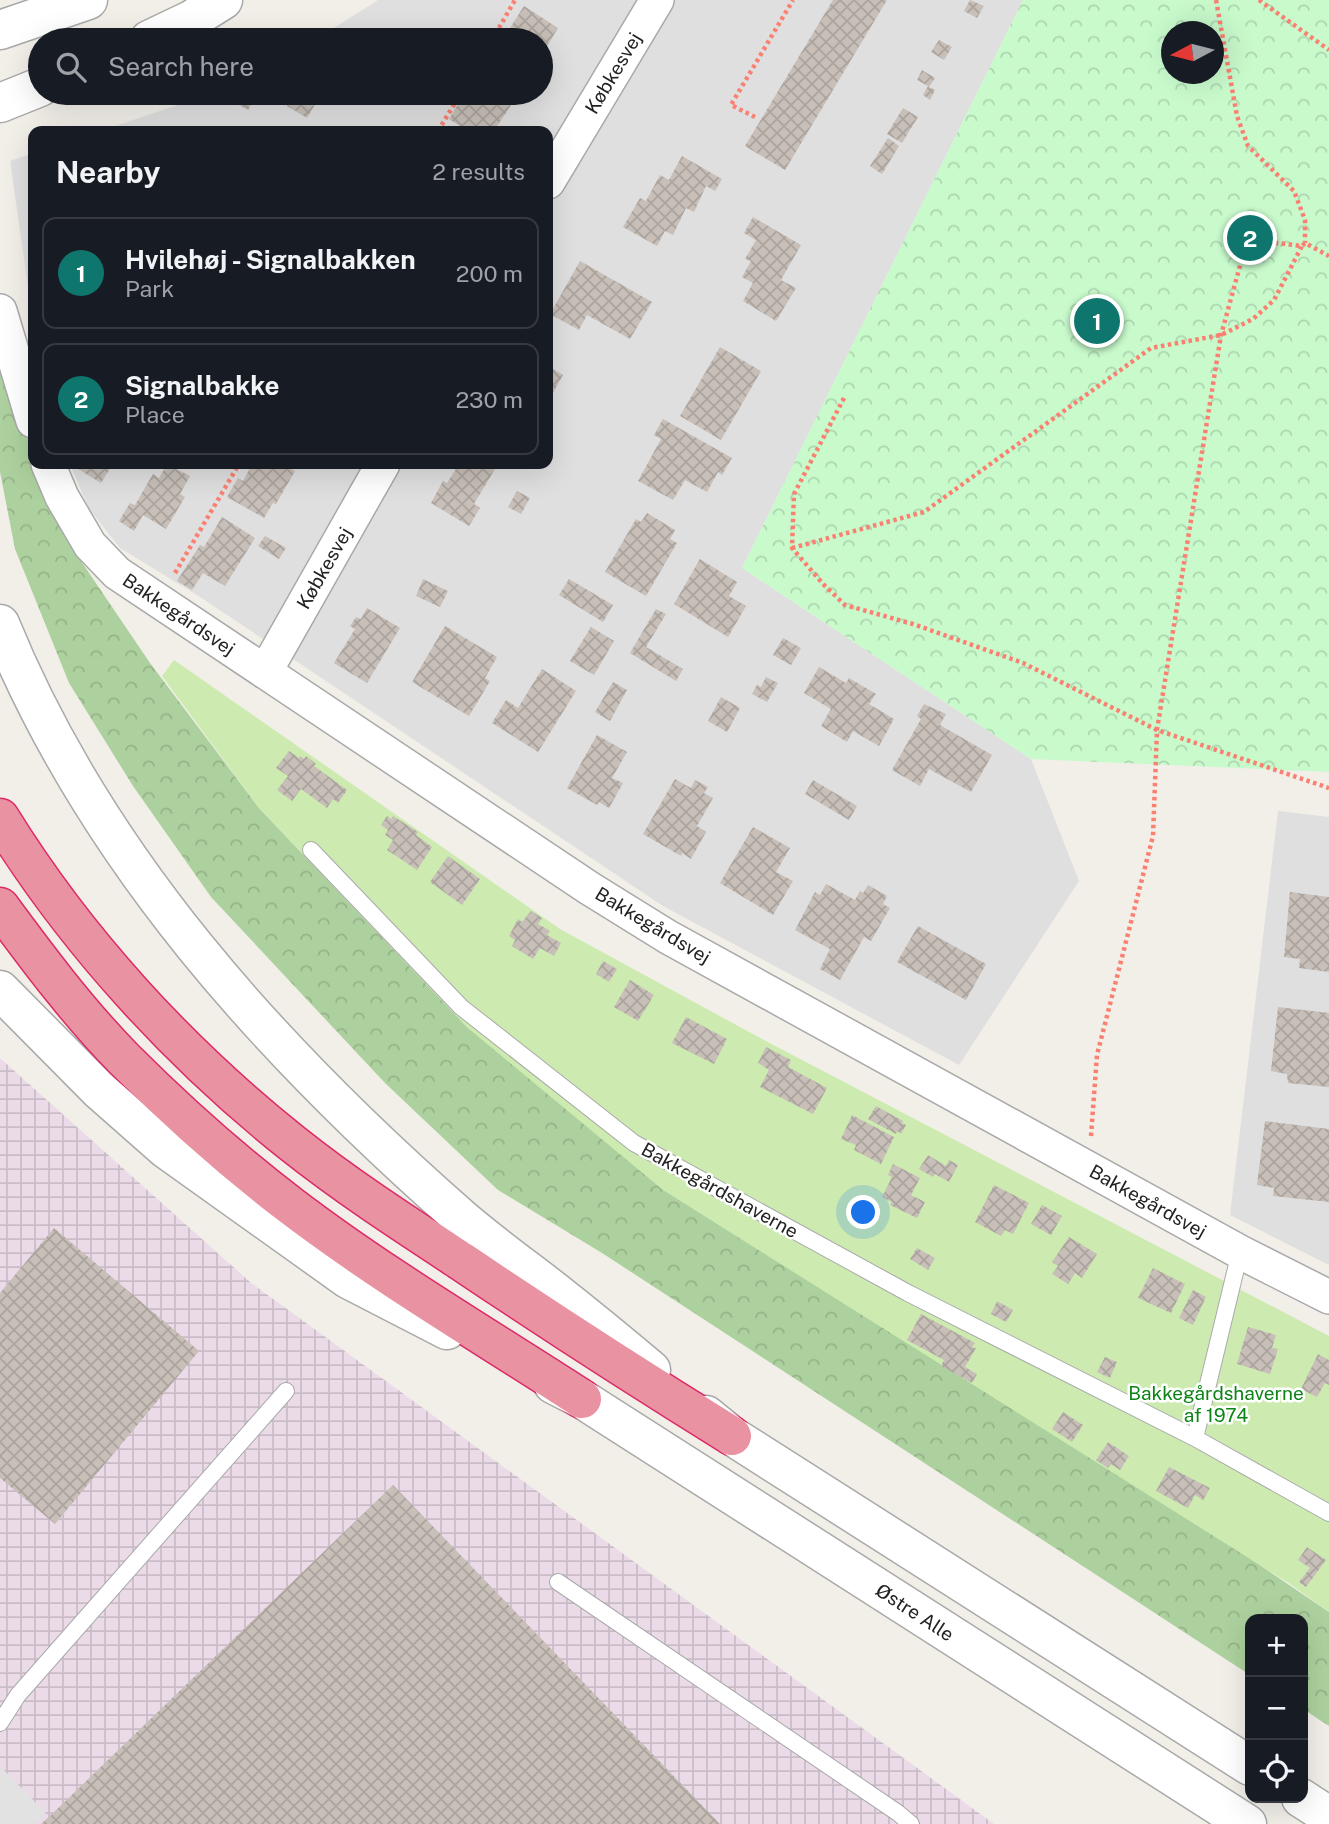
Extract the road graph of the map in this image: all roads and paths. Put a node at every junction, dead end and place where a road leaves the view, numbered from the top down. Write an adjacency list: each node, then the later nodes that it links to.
1 (88, 0): 10 (street)
2 (223, 0): 8 (street)
3 (515, 0): 9 (path)
4 (657, 0): 17 (street, Købkesvej)
5 (793, 0): 15 (path)
6 (1216, 0): 18 (path)
7 (1259, 0): 11 (path)
8 (174, 28)
9 (499, 28)
10 (0, 30)
11 (1329, 50)
12 (28, 92): 13 (street)
13 (0, 103)
14 (454, 105): 16 (path)
15 (755, 117)
16 (441, 126)
17 (553, 174)
18 (1303, 244): 19 (path); 21 (path); 21 (path)
19 (1329, 256)
20 (0, 311): 22 (street)
21 (1221, 335): 27 (path); 31 (path)
22 (26, 367)
23 (844, 398): 27 (path)
24 (50, 469): 28 (street, Bakkegårdsvej)
25 (236, 469): 28 (path)
26 (380, 469): 30 (street, Købkesvej)
27 (792, 548): 31 (path)
28 (159, 601): 30 (street, Bakkegårdsvej)
29 (0, 624): 42 (street)
30 (265, 672): 37 (street, Bakkegårdsvej)
31 (1157, 730): 32 (path); 37 (path)
32 (1329, 788)
33 (0, 818): 42 (highway)
34 (311, 850): 43 (lane, Bakkegårdshaverne)
35 (0, 907): 41 (highway)
36 (0, 990): 41 (street, Østre Alle)
37 (1089, 1168): 38 (street, Bakkegårdsvej)
38 (1240, 1252): 39 (street, Bakkegårdsvej); 43 (lane)
39 (1329, 1297)
40 (286, 1391): 46 (lane)
41 (582, 1399): 53 (street, Østre Alle)
42 (732, 1436): 49 (street)
43 (1195, 1438): 44 (lane, Bakkegårdshaverne)
44 (1329, 1513)
45 (558, 1583): 52 (lane)
46 (18, 1695): 47 (lane); 48 (lane)
47 (0, 1705)
48 (0, 1723)
49 (1245, 1763)
50 (1308, 1802): 51 (street)
51 (1329, 1816)
52 (911, 1824)
53 (1247, 1824)

